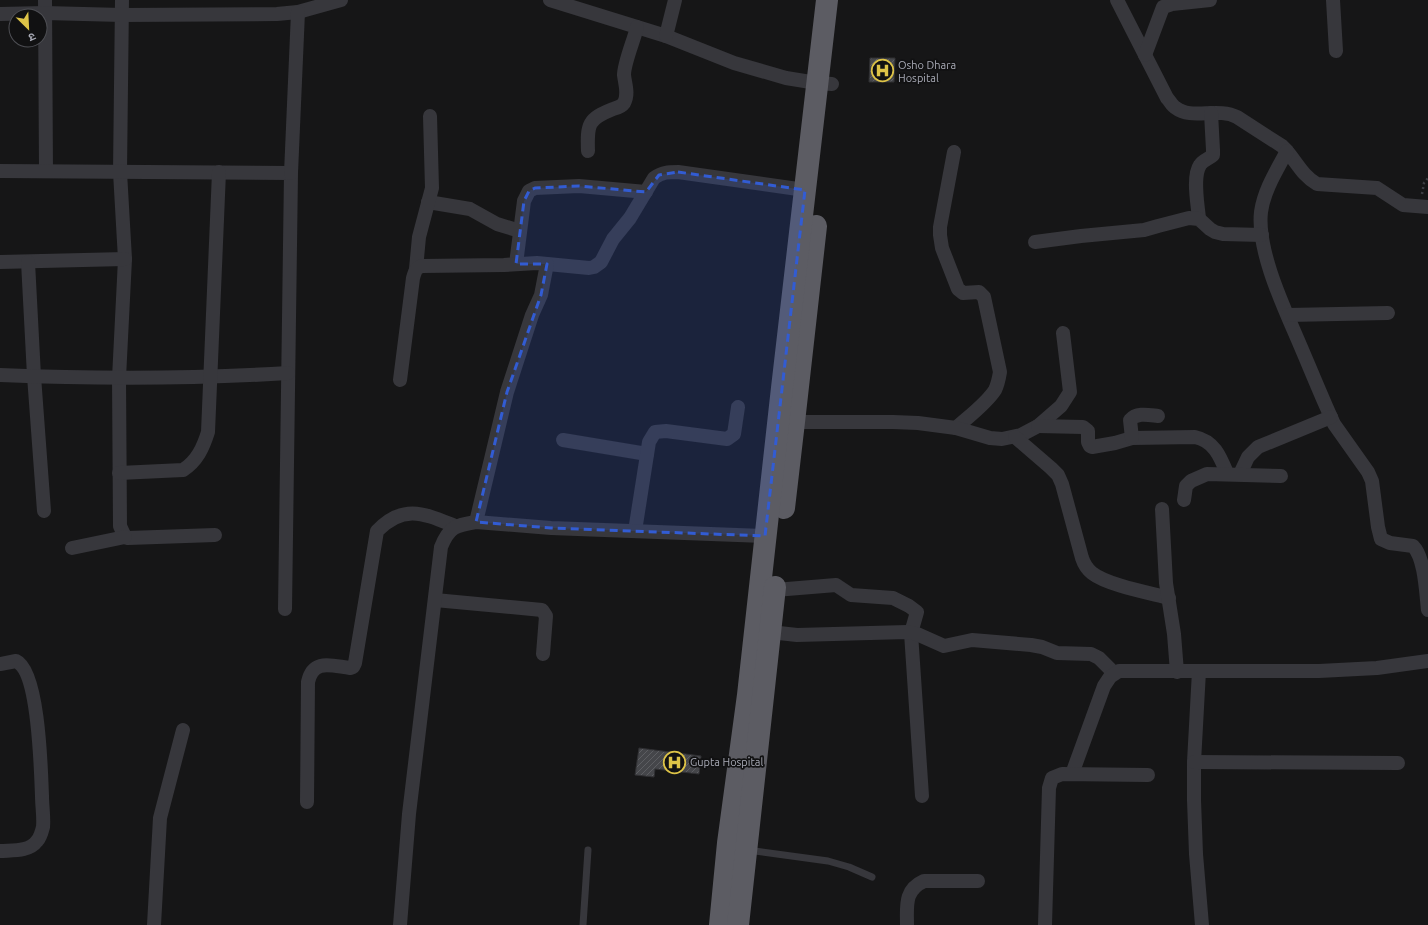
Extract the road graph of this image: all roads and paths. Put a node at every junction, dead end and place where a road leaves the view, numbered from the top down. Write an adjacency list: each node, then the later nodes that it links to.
1 (122, 0): 13 (street)
2 (341, 0): 11 (street)
3 (550, 0): 14 (street)
4 (675, 0): 15 (street)
5 (827, 0): 18 (highway)
6 (841, 0): 18 (highway)
7 (1117, 0): 17 (street)
8 (1210, 0): 17 (street)
9 (1333, 0): 16 (street)
10 (45, 7): 12 (street); 13 (street); 25 (street)
11 (298, 12): 13 (street); 28 (street)
12 (0, 14)
13 (122, 16): 26 (street)
14 (637, 27): 15 (street); 21 (street)
15 (666, 36): 18 (street)
16 (1336, 51)
17 (1145, 55): 19 (street)
18 (824, 84): 30 (highway); 56 (highway)
19 (1211, 112): 22 (street); 34 (street)
20 (430, 116): 32 (street)
21 (588, 151)
22 (1287, 151): 33 (street); 36 (street)
23 (954, 152): 58 (street)
24 (0, 171): 25 (street)
25 (46, 171): 26 (street)
26 (120, 172): 27 (street); 38 (street)
27 (220, 172): 28 (street); 51 (street)
28 (291, 173): 47 (street)
29 (1428, 178): 33 (path)
30 (805, 190): 31 (street); 73 (highway)
31 (646, 192): 35 (street); 42 (street)
32 (428, 202): 35 (street); 43 (street)
33 (1424, 206)
34 (1199, 219): 36 (street); 37 (street)
35 (520, 230): 41 (street)
36 (1262, 235): 45 (street)
37 (1035, 242)
38 (125, 258): 40 (street); 50 (street)
39 (0, 262): 40 (street)
40 (28, 262): 49 (street)
41 (516, 264): 42 (street); 43 (street)
42 (547, 264): 69 (street)
43 (416, 269): 52 (street)
44 (1388, 313): 45 (street)
45 (1288, 316): 55 (street)
46 (1063, 333): 57 (street)
47 (288, 373): 51 (street); 79 (street)
48 (0, 375): 49 (street)
49 (34, 376): 50 (street); 68 (street)
50 (119, 378): 51 (street); 63 (street)
51 (209, 378): 63 (street)
52 (400, 380)
53 (738, 407): 62 (street)
54 (1158, 416): 60 (street)
55 (1331, 417): 64 (street); 80 (street)
56 (794, 422): 58 (street); 76 (highway)
57 (1038, 426): 59 (street); 60 (street)
58 (956, 428): 59 (street)
59 (1015, 437): 77 (street)
60 (1132, 438): 64 (street)
61 (563, 440): 62 (street)
62 (647, 454): 71 (street)
63 (119, 473): 74 (street)
64 (1234, 474): 65 (street); 66 (street)
65 (1280, 476)
66 (1184, 500)
67 (1162, 509): 77 (street)
68 (44, 511)
69 (476, 522): 70 (street); 71 (street)
70 (456, 526): 78 (street); 95 (street)
71 (635, 531): 73 (street)
72 (215, 535): 74 (street)
73 (765, 536): 104 (highway)
74 (124, 537): 75 (street)
75 (72, 548)
76 (775, 590): 81 (highway); 82 (street)
77 (1169, 598): 87 (street)
78 (434, 600): 83 (street); 102 (street)
79 (285, 609)
80 (1428, 610)
81 (770, 632): 82 (street); 97 (highway)
82 (911, 633): 88 (street); 94 (street)
83 (543, 654)
84 (1428, 661): 86 (street)
85 (0, 664): 98 (street)
86 (1199, 671): 87 (street); 90 (street)
87 (1177, 672): 88 (street)
88 (1114, 673): 92 (street)
89 (183, 730): 101 (street)
90 (1194, 762): 91 (street); 108 (street)
91 (1398, 763)
92 (1072, 774): 93 (street); 107 (street)
93 (1148, 776)
94 (922, 796)
95 (307, 802)
96 (588, 850): 103 (lane)
97 (746, 850): 99 (lane); 105 (highway)
98 (0, 851)
99 (872, 877)
100 (978, 881): 106 (street)
101 (154, 925)
102 (400, 925)
103 (583, 925)
104 (720, 925)
105 (738, 925)
106 (907, 925)
107 (1044, 925)
108 (1202, 925)

